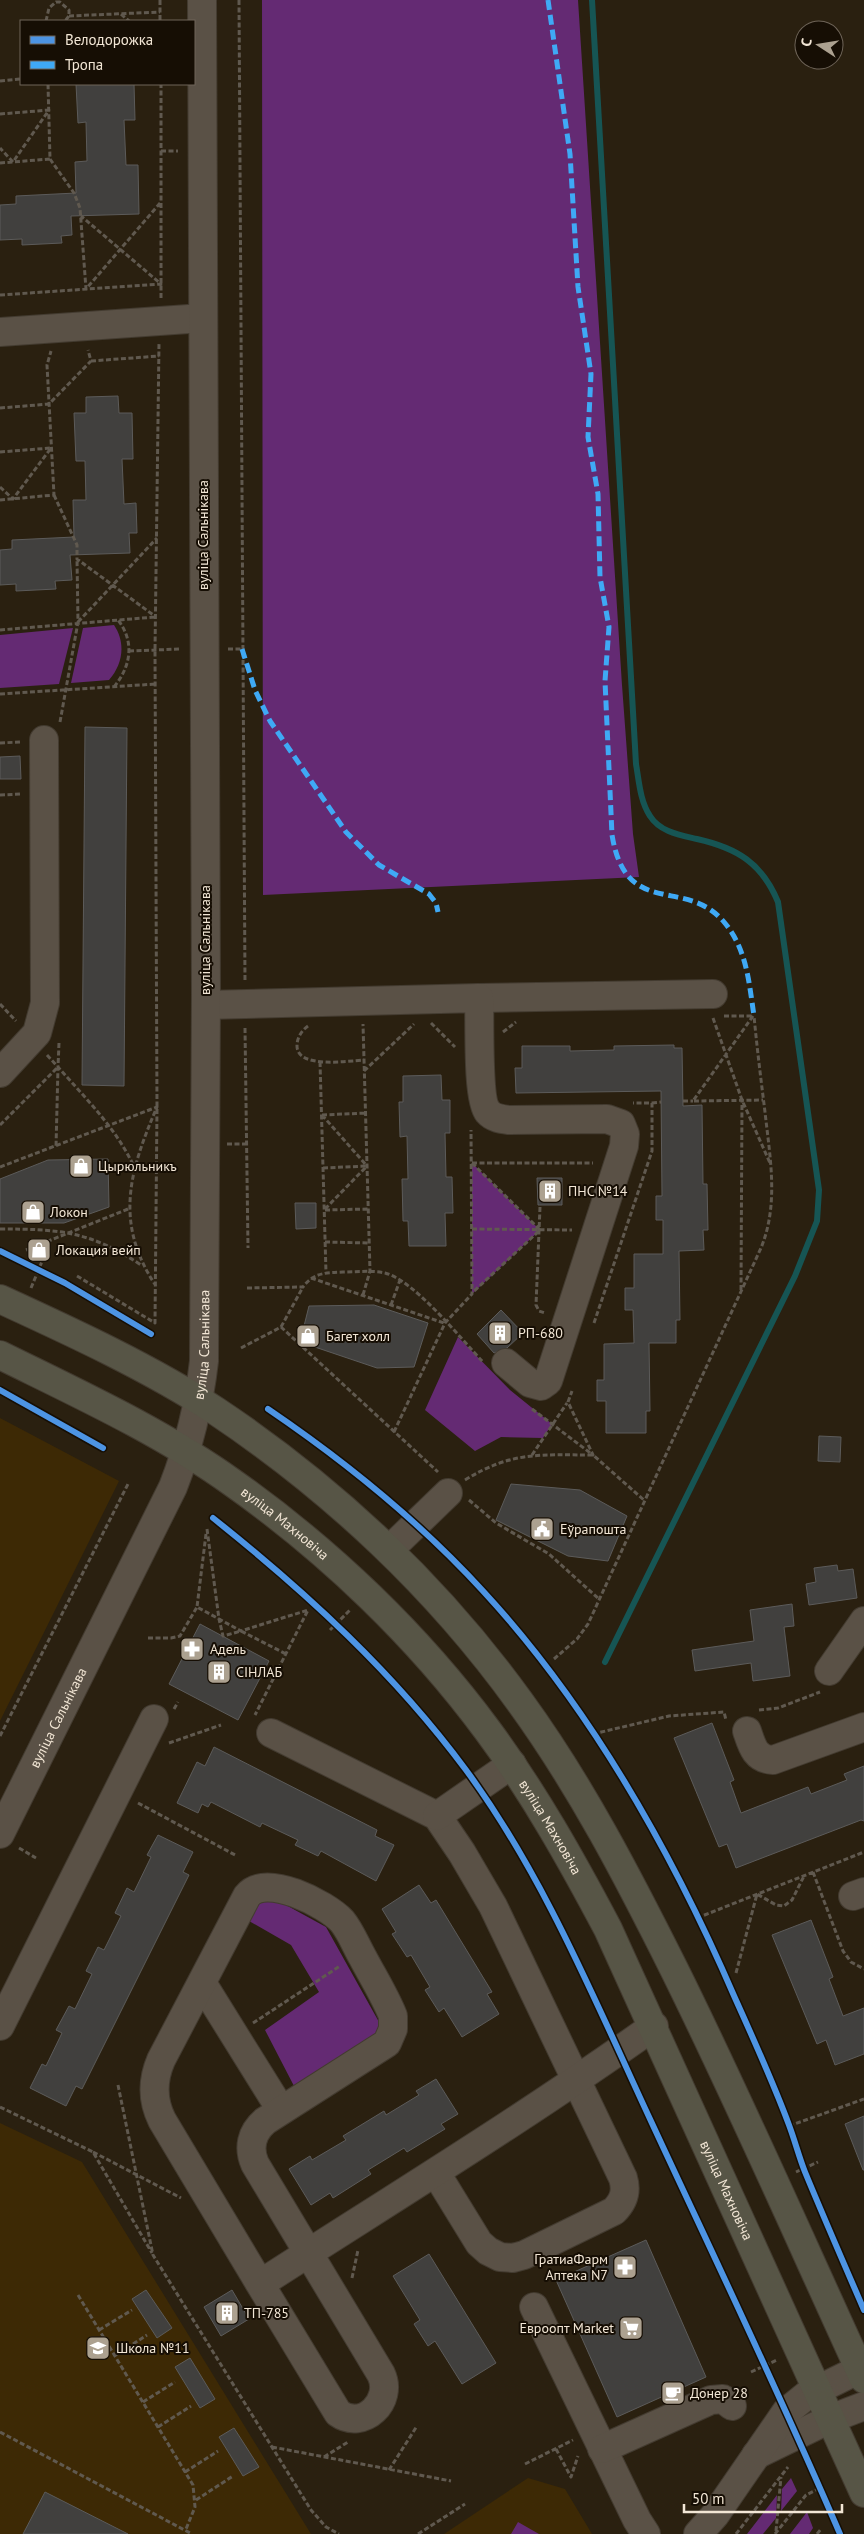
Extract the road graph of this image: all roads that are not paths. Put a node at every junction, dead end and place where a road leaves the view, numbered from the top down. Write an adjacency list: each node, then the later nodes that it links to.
1 (202, 0): 2 (street, вуліца Сальнікава)
2 (203, 318): 3 (street); 7 (street, вуліца Сальнікава)
3 (0, 332)
4 (44, 740): 8 (street)
5 (713, 994): 6 (street)
6 (480, 998): 7 (street); 11 (street)
7 (206, 1005): 12 (street, вуліца Сальнікава)
8 (0, 1072)
9 (11, 1304): 12 (main road)
10 (0, 1356): 13 (main road, вуліца Махновіча)
11 (497, 1365)
12 (199, 1401): 13 (street, вуліца Сальнікава); 15 (main road)
13 (186, 1453): 22 (main road, вуліца Махновіча); 23 (street, вуліца Сальнікава)
14 (454, 1487): 15 (street)
15 (389, 1550): 35 (main road)
16 (864, 1621): 17 (street)
17 (826, 1681)
18 (154, 1719): 27 (street)
19 (262, 1726): 24 (street)
20 (864, 1728): 21 (street)
21 (747, 1732)
22 (512, 1764): 24 (street); 28 (main road, вуліца Махновіча)
23 (8, 1796): 25 (street, вуліца Сальнікава)
24 (437, 1816): 29 (street)
25 (0, 1834)
26 (202, 1982): 30 (street); 30 (street); 33 (street)
27 (0, 2026)
28 (654, 2026): 29 (street); 36 (main road, вуліца Махновіча)
29 (576, 2081): 31 (street); 31 (street)
30 (281, 2110): 32 (street)
31 (436, 2173): 32 (street)
32 (310, 2252): 33 (street); 33 (street)
33 (260, 2284)
34 (534, 2307): 40 (street)
35 (862, 2372): 36 (street)
36 (817, 2390): 39 (main road, вуліца Махновіча); 41 (street)
37 (732, 2406): 40 (street)
38 (864, 2406): 39 (street)
39 (830, 2419): 41 (street); 42 (main road, вуліца Махновіча)
40 (591, 2450): 43 (street)
41 (756, 2455): 44 (street)
42 (864, 2493)
43 (646, 2534)
44 (698, 2534)

